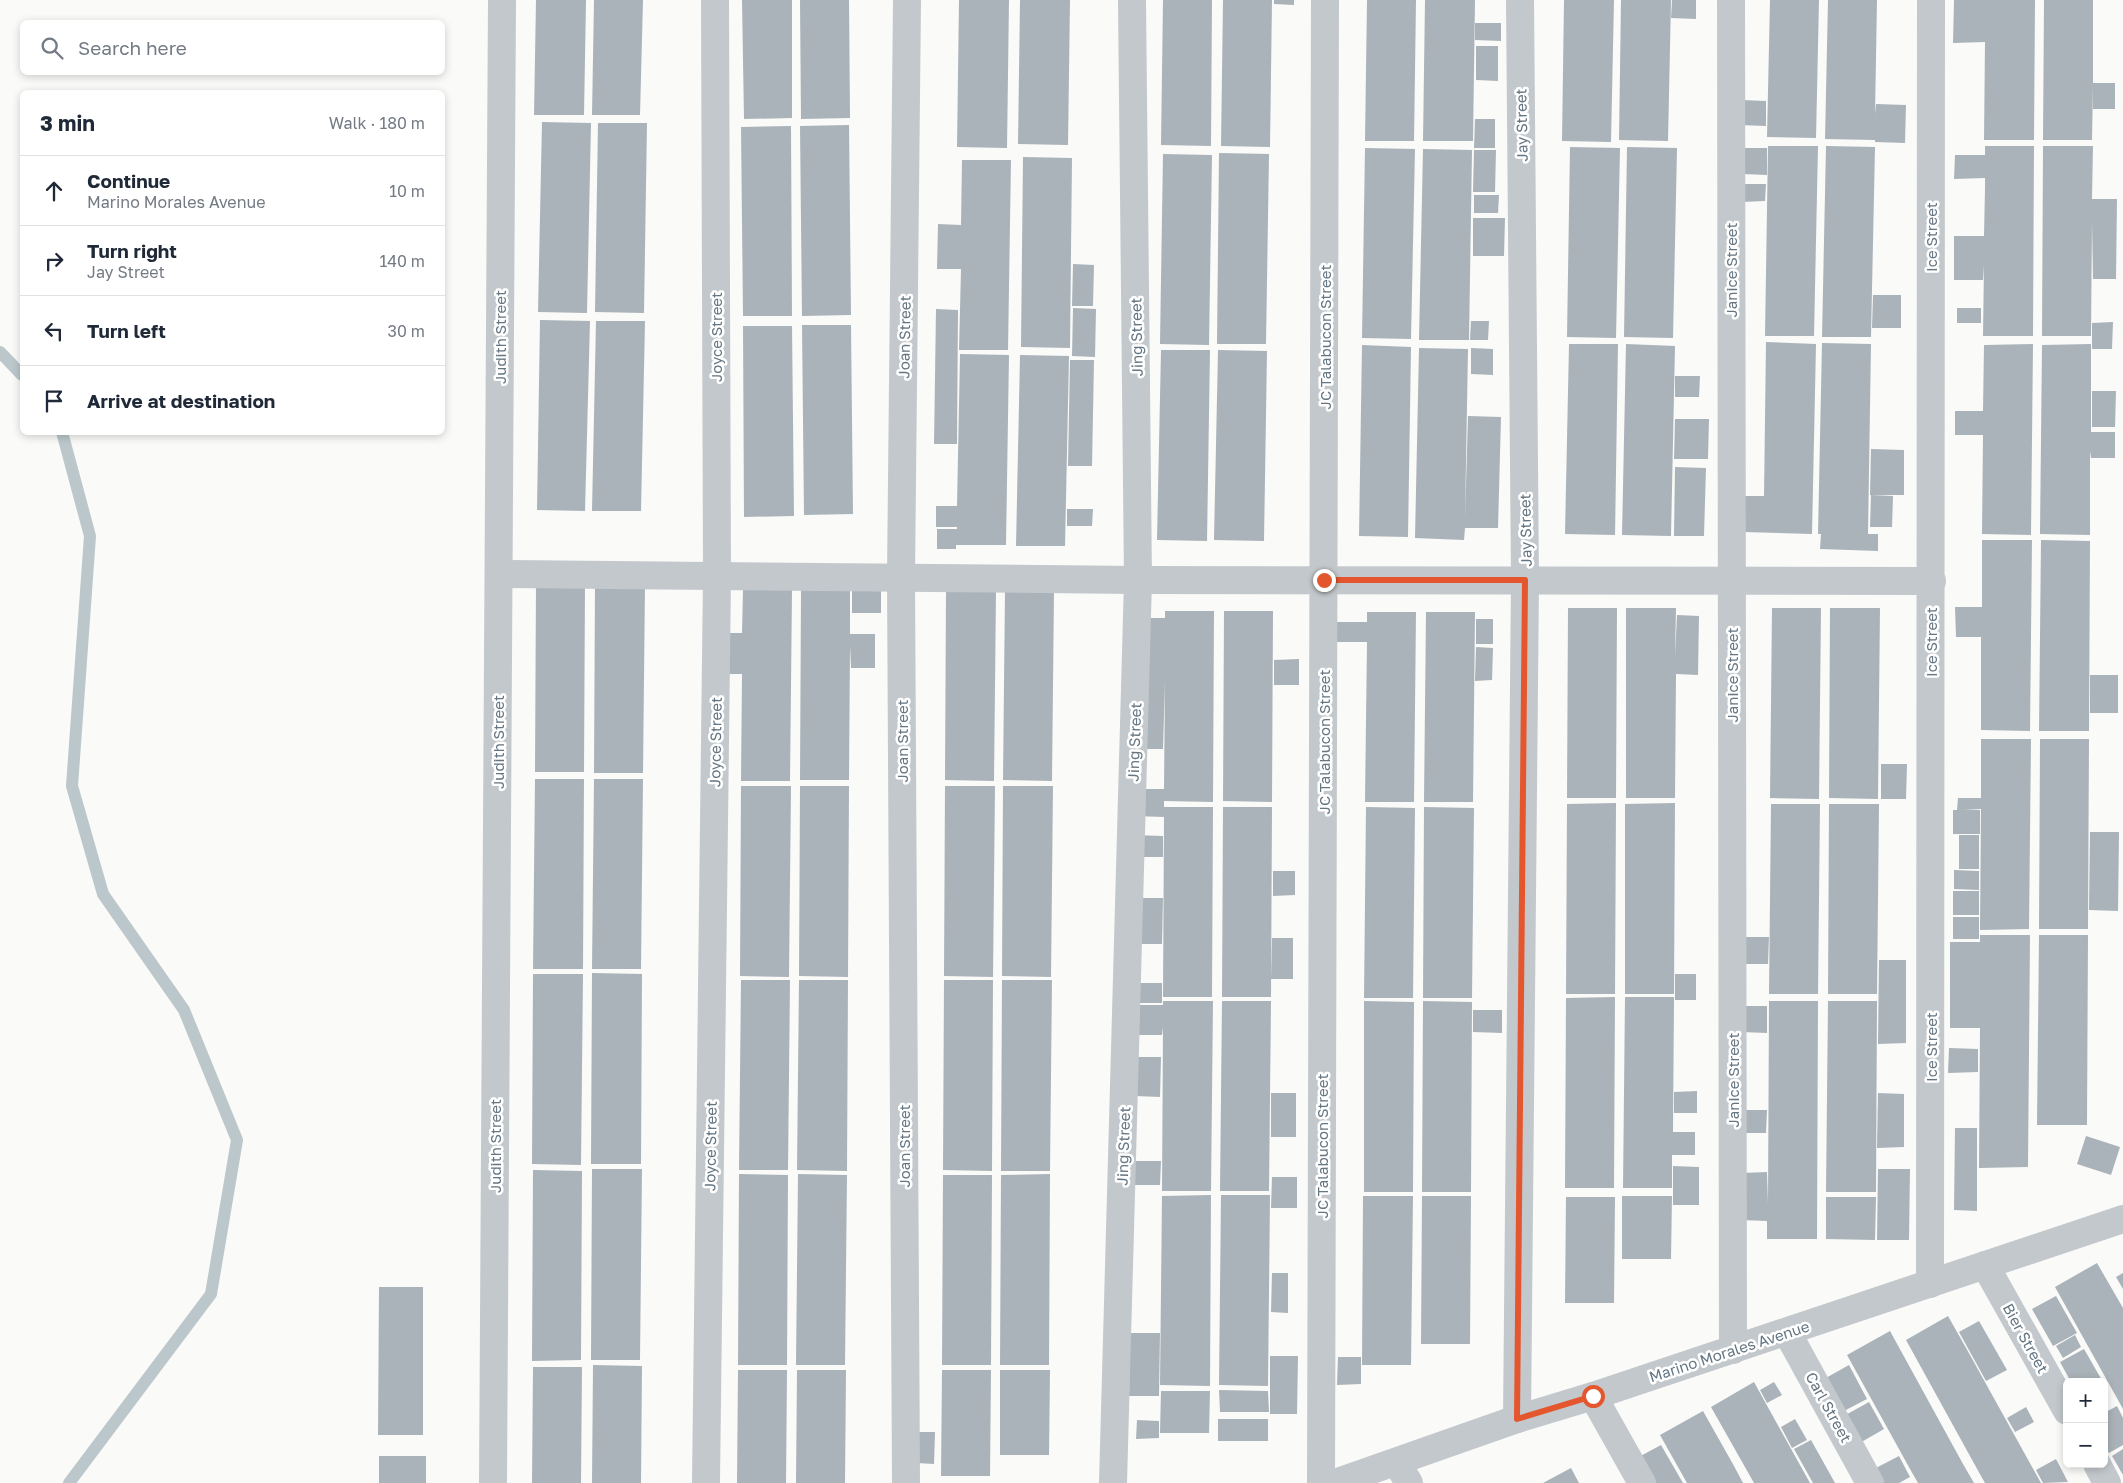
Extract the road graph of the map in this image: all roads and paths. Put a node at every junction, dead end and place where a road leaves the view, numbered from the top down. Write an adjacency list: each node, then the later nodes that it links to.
1 (502, 0): 9 (street, Judith Street)
2 (715, 0): 10 (street, Joyce Street)
3 (907, 0): 11 (street, Joan Street)
4 (1132, 0): 12 (street, Jing Street)
5 (1326, 0): 13 (street, JC Talabucon Street)
6 (1520, 0): 14 (street, Jay Street)
7 (1731, 0): 15 (street, Janice Street)
8 (1931, 0): 16 (street, Ice Street)
9 (499, 574): 10 (street); 27 (street, Judith Street)
10 (716, 576): 11 (street); 28 (street, Joyce Street)
11 (902, 577): 12 (street); 29 (street, Joan Street)
12 (1138, 580): 13 (street); 30 (street, Jing Street)
13 (1324, 580): 14 (street); 31 (street, JC Talabucon Street)
14 (1525, 580): 15 (street); 24 (street, Jay Street)
15 (1732, 580): 16 (street); 21 (street, Janice Street)
16 (1932, 582): 19 (street, Ice Street)
17 (2123, 1219): 18 (street, Marino Morales Avenue)
18 (1985, 1265): 19 (street, Marino Morales Avenue); 23 (street, Bier Street)
19 (1930, 1284): 20 (street, Marino Morales Avenue)
20 (1787, 1332): 21 (street, Marino Morales Avenue); 34 (street, Carl Street)
21 (1733, 1350): 22 (street, Marino Morales Avenue)
22 (1593, 1396): 24 (street, Marino Morales Avenue); 33 (street)
23 (2063, 1404)
24 (1517, 1419): 26 (street, Marino Morales Avenue)
25 (2098, 1468): 35 (street)
26 (1403, 1473): 32 (street, Marino Morales Avenue)
27 (493, 1483)
28 (706, 1483)
29 (906, 1483)
30 (1113, 1483)
31 (1322, 1483)
32 (1336, 1483)
33 (1642, 1483)
34 (1870, 1483)
35 (2107, 1483)

